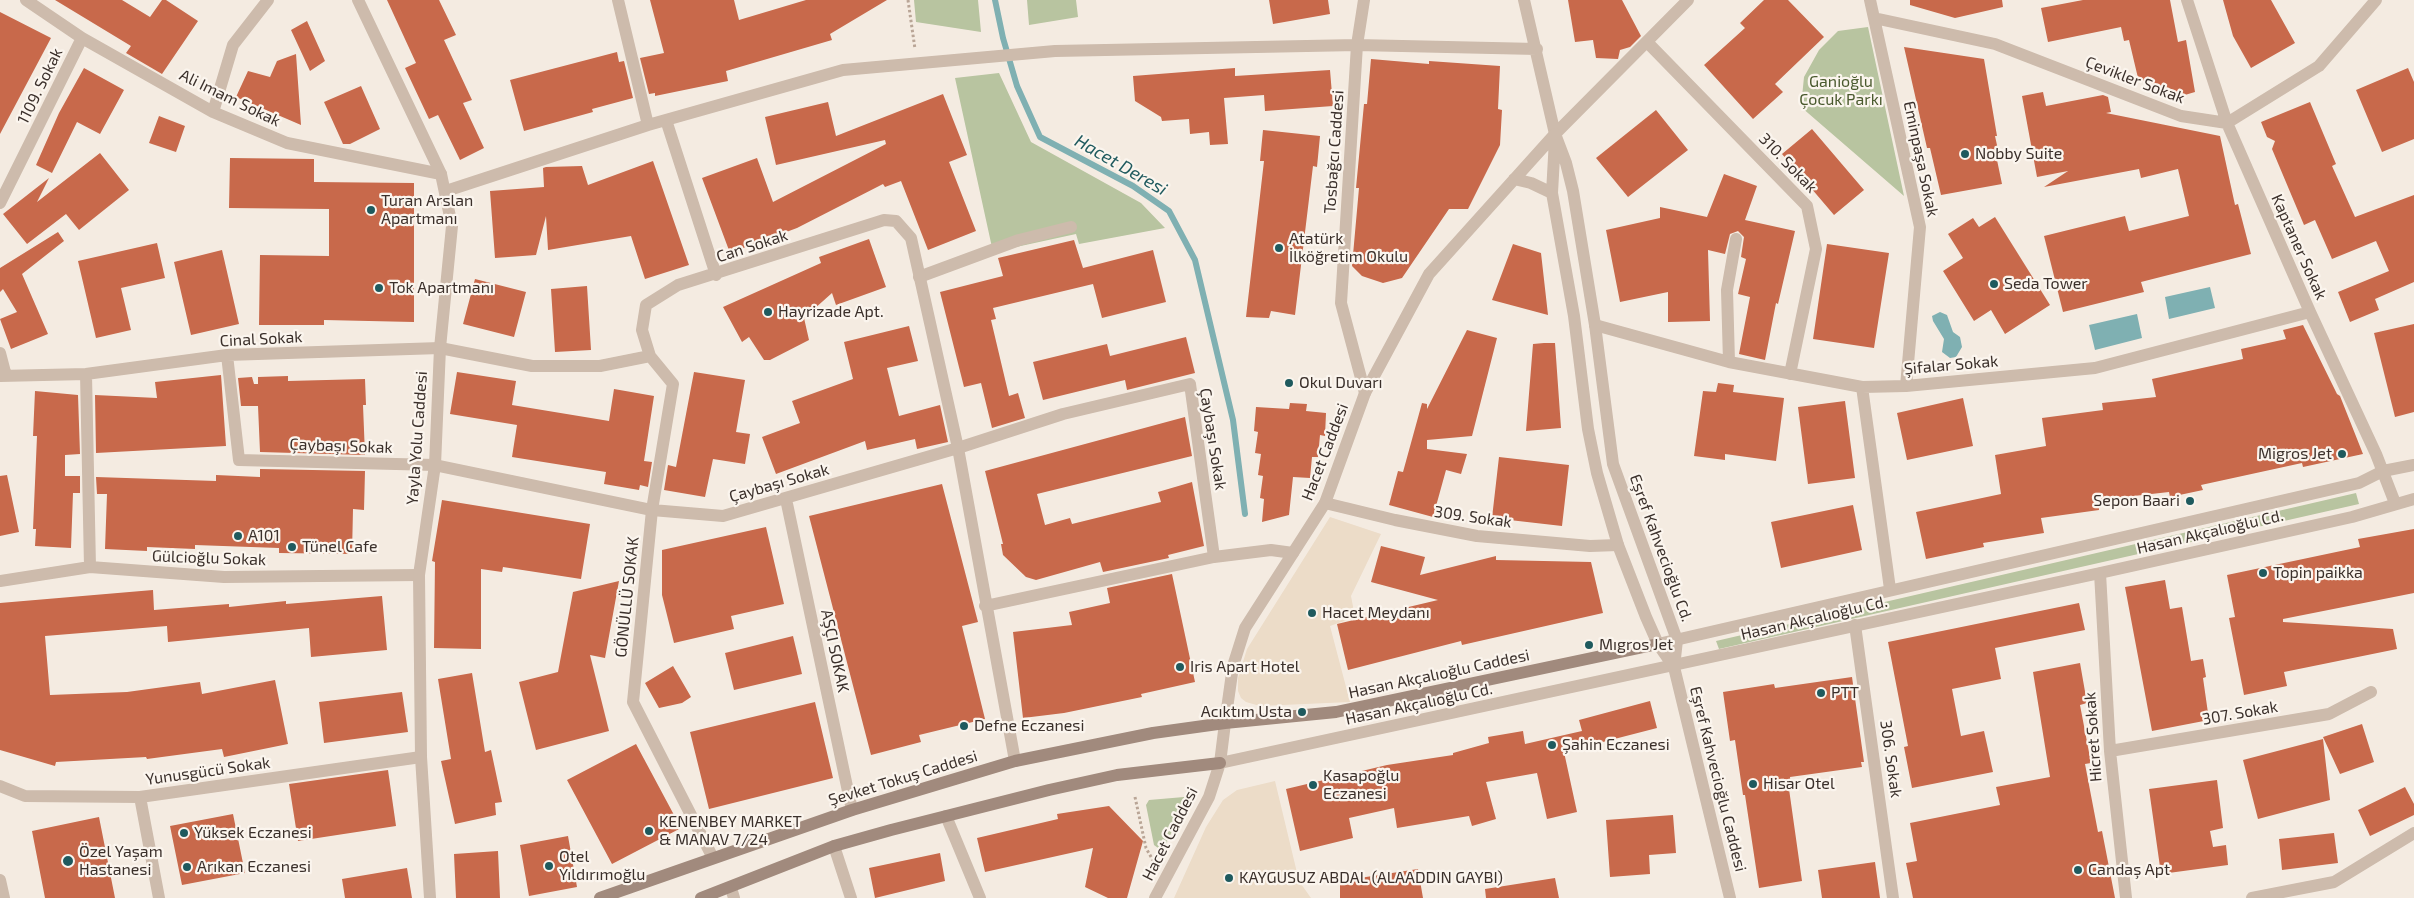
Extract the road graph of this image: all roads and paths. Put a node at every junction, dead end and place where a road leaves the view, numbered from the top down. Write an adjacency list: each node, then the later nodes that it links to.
1 (26, 0): 13 (street, Ali Imam Sokak)
2 (268, 0): 18 (street)
3 (358, 0): 23 (street, Yayla Yolu Caddesi)
4 (618, 0): 21 (street)
5 (908, 0): 17 (path)
6 (1364, 0): 15 (street, Tosbağcı Caddesi)
7 (1524, 0): 16 (street, Eşref Kahvecioğlu Cd.)
8 (1688, 0): 14 (street, Hacet Caddesi)
9 (1870, 0): 12 (street, Eminpaşa Sokak)
10 (2187, 0): 20 (street, Kaptaner Sokak)
11 (2376, 0): 20 (street)
12 (1874, 18): 20 (street, Çevikler Sokak); 43 (street, Eminpaşa Sokak)
13 (82, 38): 18 (street, Ali Imam Sokak); 27 (street, 1109. Sokak)
14 (1647, 42): 22 (street, Hacet Caddesi); 41 (street, 310. Sokak)
15 (1357, 45): 16 (street); 17 (street); 45 (street, Tosbağcı Caddesi)
16 (1537, 49): 22 (street, Eşref Kahvecioğlu Cd.)
17 (917, 63): 19 (street)
18 (213, 112): 23 (street, Ali Imam Sokak)
19 (666, 120): 21 (street); 30 (street)
20 (2227, 122): 32 (street, Kaptaner Sokak)
21 (648, 125): 25 (street)
22 (1555, 134): 24 (street, Hacet Caddesi); 26 (street, Eşref Kahvecioğlu Cd.); 33 (street, Eşref Kahvecioğlu Cd.)
23 (441, 174): 25 (street, Yayla Yolu Caddesi)
24 (1514, 179): 26 (street); 45 (street, Hacet Caddesi)
25 (446, 191): 35 (street, Yayla Yolu Caddesi)
26 (1552, 193): 55 (street, Eşref Kahvecioğlu Cd.)
27 (0, 203)
28 (1072, 227): 31 (street)
29 (1736, 239): 39 (street)
30 (716, 275): 31 (street, Can Sokak); 34 (street, Can Sokak)
31 (919, 277): 46 (street)
32 (2310, 312): 43 (street, Şifalar Sokak); 49 (street, Kaptaner Sokak)
33 (1595, 325): 39 (street, Şifalar Sokak); 65 (street, Eşref Kahvecioğlu Cd.)
34 (642, 330): 38 (street, GÖNÜLLÜ SOKAK)
35 (440, 348): 37 (street, Cinal Sokak); 38 (street, Cinal Sokak); 47 (street, Yayla Yolu Caddesi)
36 (0, 353): 42 (street)
37 (227, 355): 40 (street, Cinal Sokak); 47 (street, Çaybaşı Sokak)
38 (650, 356): 54 (street, GÖNÜLLÜ SOKAK)
39 (1729, 362): 41 (street, Şifalar Sokak)
40 (86, 374): 42 (street, Cinal Sokak); 58 (street)
41 (1790, 374): 44 (street, Şifalar Sokak)
42 (3, 376)
43 (1906, 386): 44 (street, Şifalar Sokak)
44 (1862, 387): 62 (street)
45 (1365, 393): 52 (street, Hacet Caddesi)
46 (958, 448): 51 (street, Çaybaşı Sokak); 57 (street, Çaybaşı Sokak); 63 (street)
47 (435, 465): 54 (street, Çaybaşı Sokak); 60 (street, Yayla Yolu Caddesi)
48 (2414, 465): 49 (street, Hasan Akçalıoğlu Cd.)
49 (2383, 470): 53 (street, Kaptaner Sokak); 62 (street, Hasan Akçalıoğlu Cd.)
50 (2414, 498): 53 (street, Hasan Akçalıoğlu Cd.)
51 (786, 499): 54 (street, Çaybaşı Sokak); 77 (street, AŞÇI SOKAK)
52 (1325, 503): 55 (street, 309. Sokak); 56 (street, Hacet Caddesi)
53 (2395, 503): 59 (street, Hasan Akçalıoğlu Cd.)
54 (652, 510): 81 (street, GÖNÜLLÜ SOKAK)
55 (1618, 545): 66 (street, Eşref Kahvecioğlu Cd.)
56 (1293, 553): 57 (street); 69 (street, Hacet Caddesi)
57 (1214, 556): 63 (street)
58 (90, 567): 60 (street, Gülcioğlu Sokak); 61 (street, Gülcioğlu Sokak)
59 (2100, 573): 64 (street, Hasan Akçalıoğlu Cd.); 70 (street, Hicret Sokak)
60 (418, 575): 71 (street, Yayla Yolu Caddesi)
61 (0, 582)
62 (1890, 589): 65 (street, Hasan Akçalıoğlu Cd.)
63 (985, 606): 72 (street)
64 (1856, 625): 67 (street, Hasan Akçalıoğlu Cd.); 94 (street, 306. Sokak)
65 (1676, 640): 66 (street, Hasan Akçalıoğlu Cd.); 67 (street, Eşref Kahvecioğlu Cd.)
66 (1658, 644): 67 (street, Eşref Kahvecioğlu Cd.); 69 (main road, Hasan Akçalıoğlu Caddesi)
67 (1674, 667): 73 (street, Hasan Akçalıoğlu Cd.); 93 (street, Eşref Kahvecioğlu Caddesi)
68 (2371, 692): 70 (street, 307. Sokak)
69 (1225, 723): 72 (main road, Şevket Tokuş Caddesi); 73 (street, Hacet Caddesi)
70 (2110, 751): 95 (street, Hicret Sokak)
71 (421, 757): 76 (street, Yunusgücü Sokak); 87 (street, Yayla Yolu Caddesi)
72 (1015, 761): 77 (main road, Şevket Tokuş Caddesi)
73 (1220, 764): 78 (main road); 92 (street, Hacet Caddesi)
74 (0, 786): 76 (street, Yunusgücü Sokak)
75 (1135, 796): 82 (path)
76 (140, 797): 86 (street)
77 (852, 810): 81 (main road, Şevket Tokuş Caddesi)
78 (946, 816): 80 (main road); 91 (street)
79 (2414, 833): 96 (street)
80 (834, 846): 84 (main road); 90 (street)
81 (713, 858): 88 (main road, Şevket Tokuş Caddesi)
82 (1157, 867)
83 (0, 880): 85 (street)
84 (732, 893): 89 (main road)
85 (4, 898)
86 (159, 898)
87 (430, 898)
88 (600, 898)
89 (701, 898)
90 (851, 898)
91 (980, 898)
92 (1155, 898)
93 (1730, 898)
94 (1892, 898)
95 (2126, 898)
96 (2252, 898)

